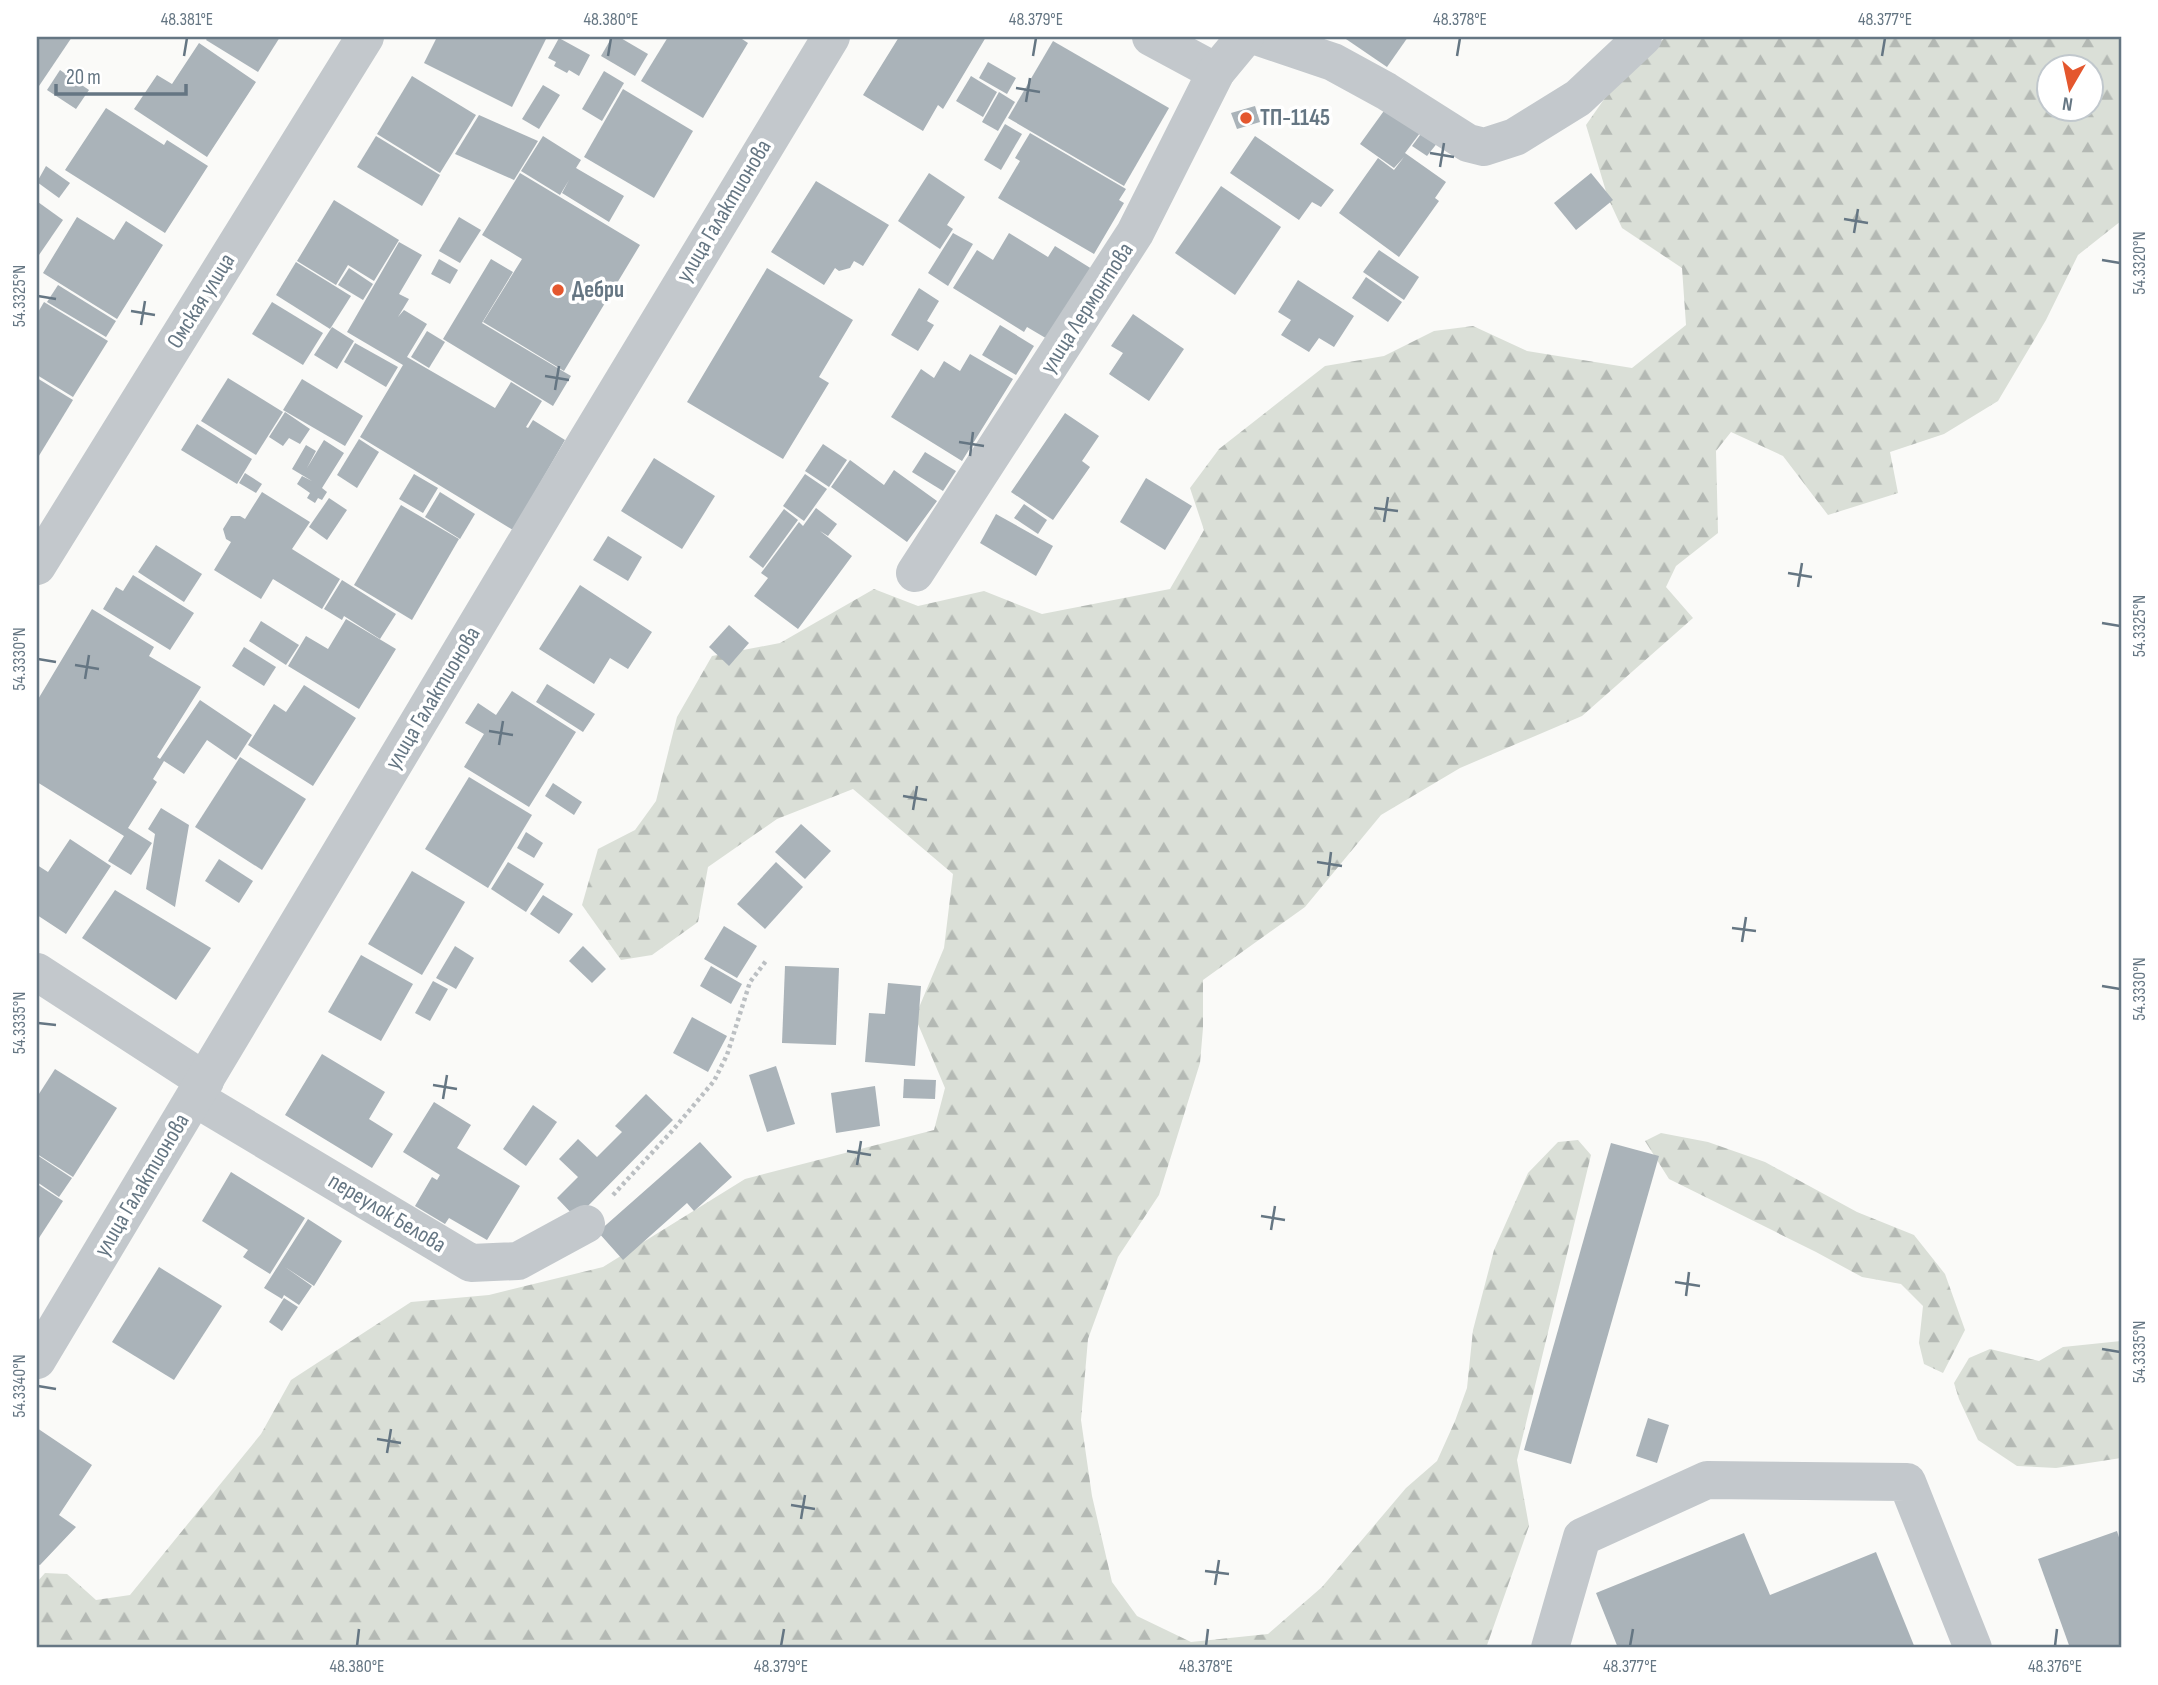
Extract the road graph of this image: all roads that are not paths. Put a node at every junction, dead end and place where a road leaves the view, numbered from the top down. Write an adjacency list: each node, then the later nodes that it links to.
1 (365, 37): 8 (street, Омская улица)
2 (831, 37): 11 (street, улица Галактионова)
3 (1152, 37): 7 (street)
4 (1245, 37): 7 (street, улица Лермонтова)
5 (1259, 37): 6 (street)
6 (1643, 37)
7 (1216, 72): 9 (street, улица Лермонтова)
8 (37, 566)
9 (915, 573)
10 (37, 972): 11 (street, переулок Белова)
11 (200, 1089): 12 (street, переулок Белова); 13 (street, улица Галактионова)
12 (586, 1224)
13 (37, 1360)
14 (1550, 1648): 15 (street)
15 (1973, 1648)

